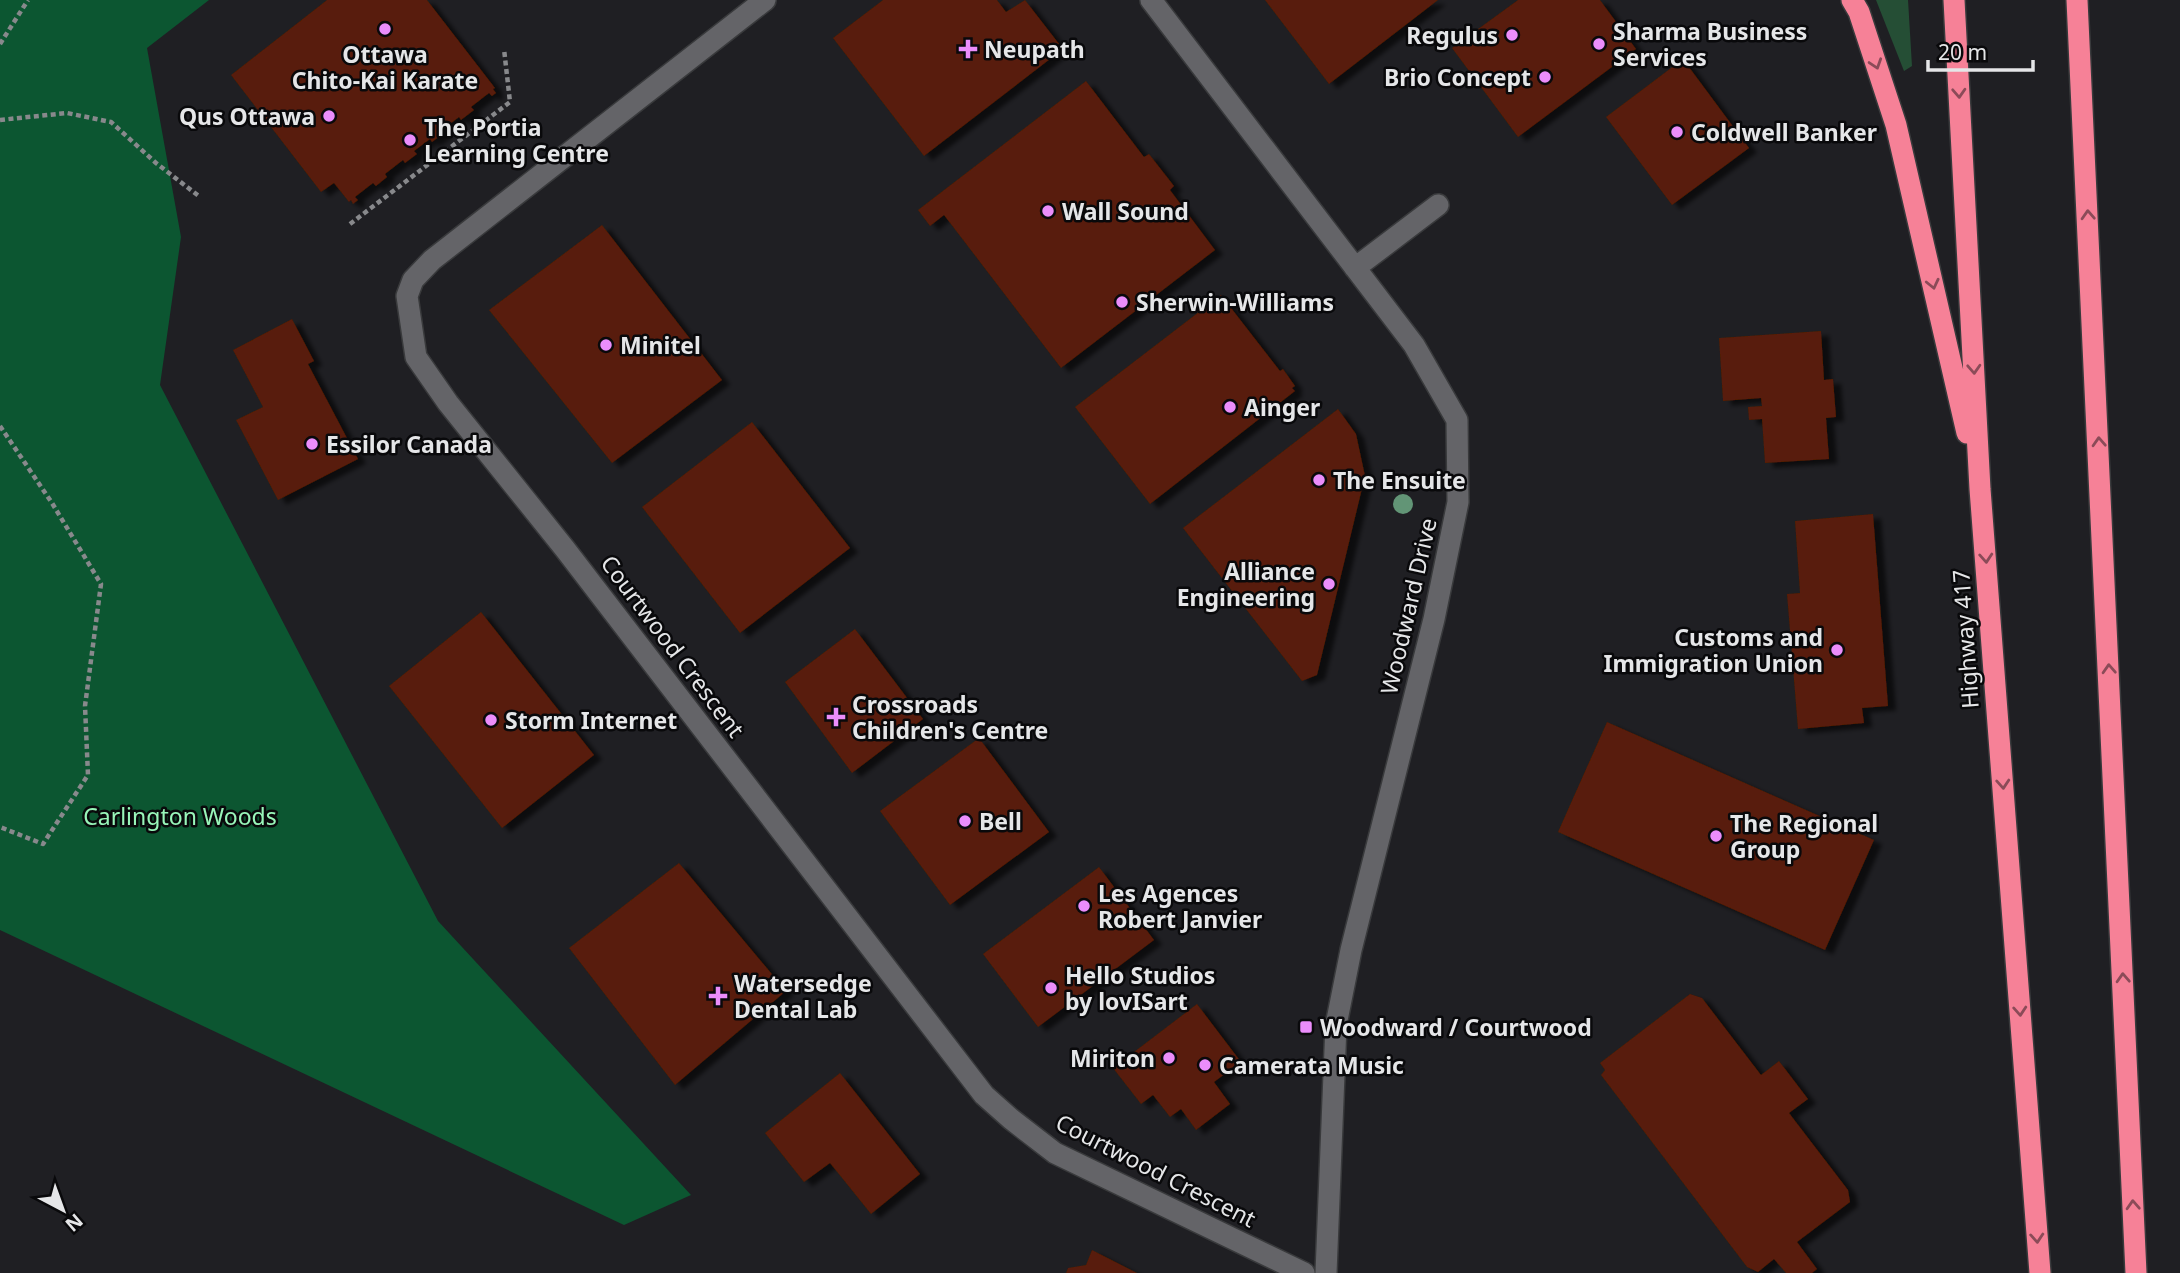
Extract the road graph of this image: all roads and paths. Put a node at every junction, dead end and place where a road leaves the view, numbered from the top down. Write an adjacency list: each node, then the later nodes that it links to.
1 (28, 0): 7 (path)
2 (765, 0): 17 (street, Courtwood Crescent)
3 (1151, 0): 13 (street, Woodward Drive)
4 (1852, 0): 15 (highway, one-way to 15)
5 (1954, 0): 15 (highway, Highway 417, one-way to 15)
6 (2077, 0): 20 (highway, one-way to 6)
7 (0, 44)
8 (504, 49): 12 (path)
9 (0, 120): 10 (path)
10 (200, 197)
11 (1438, 205): 13 (street)
12 (350, 224)
13 (1355, 268): 18 (street, Woodward Drive)
14 (0, 426): 16 (path)
15 (1980, 489): 19 (highway, Highway 417, one-way to 19)
16 (0, 827)
17 (1304, 1273)
18 (1326, 1273)
19 (2040, 1273)
20 (2136, 1273)

